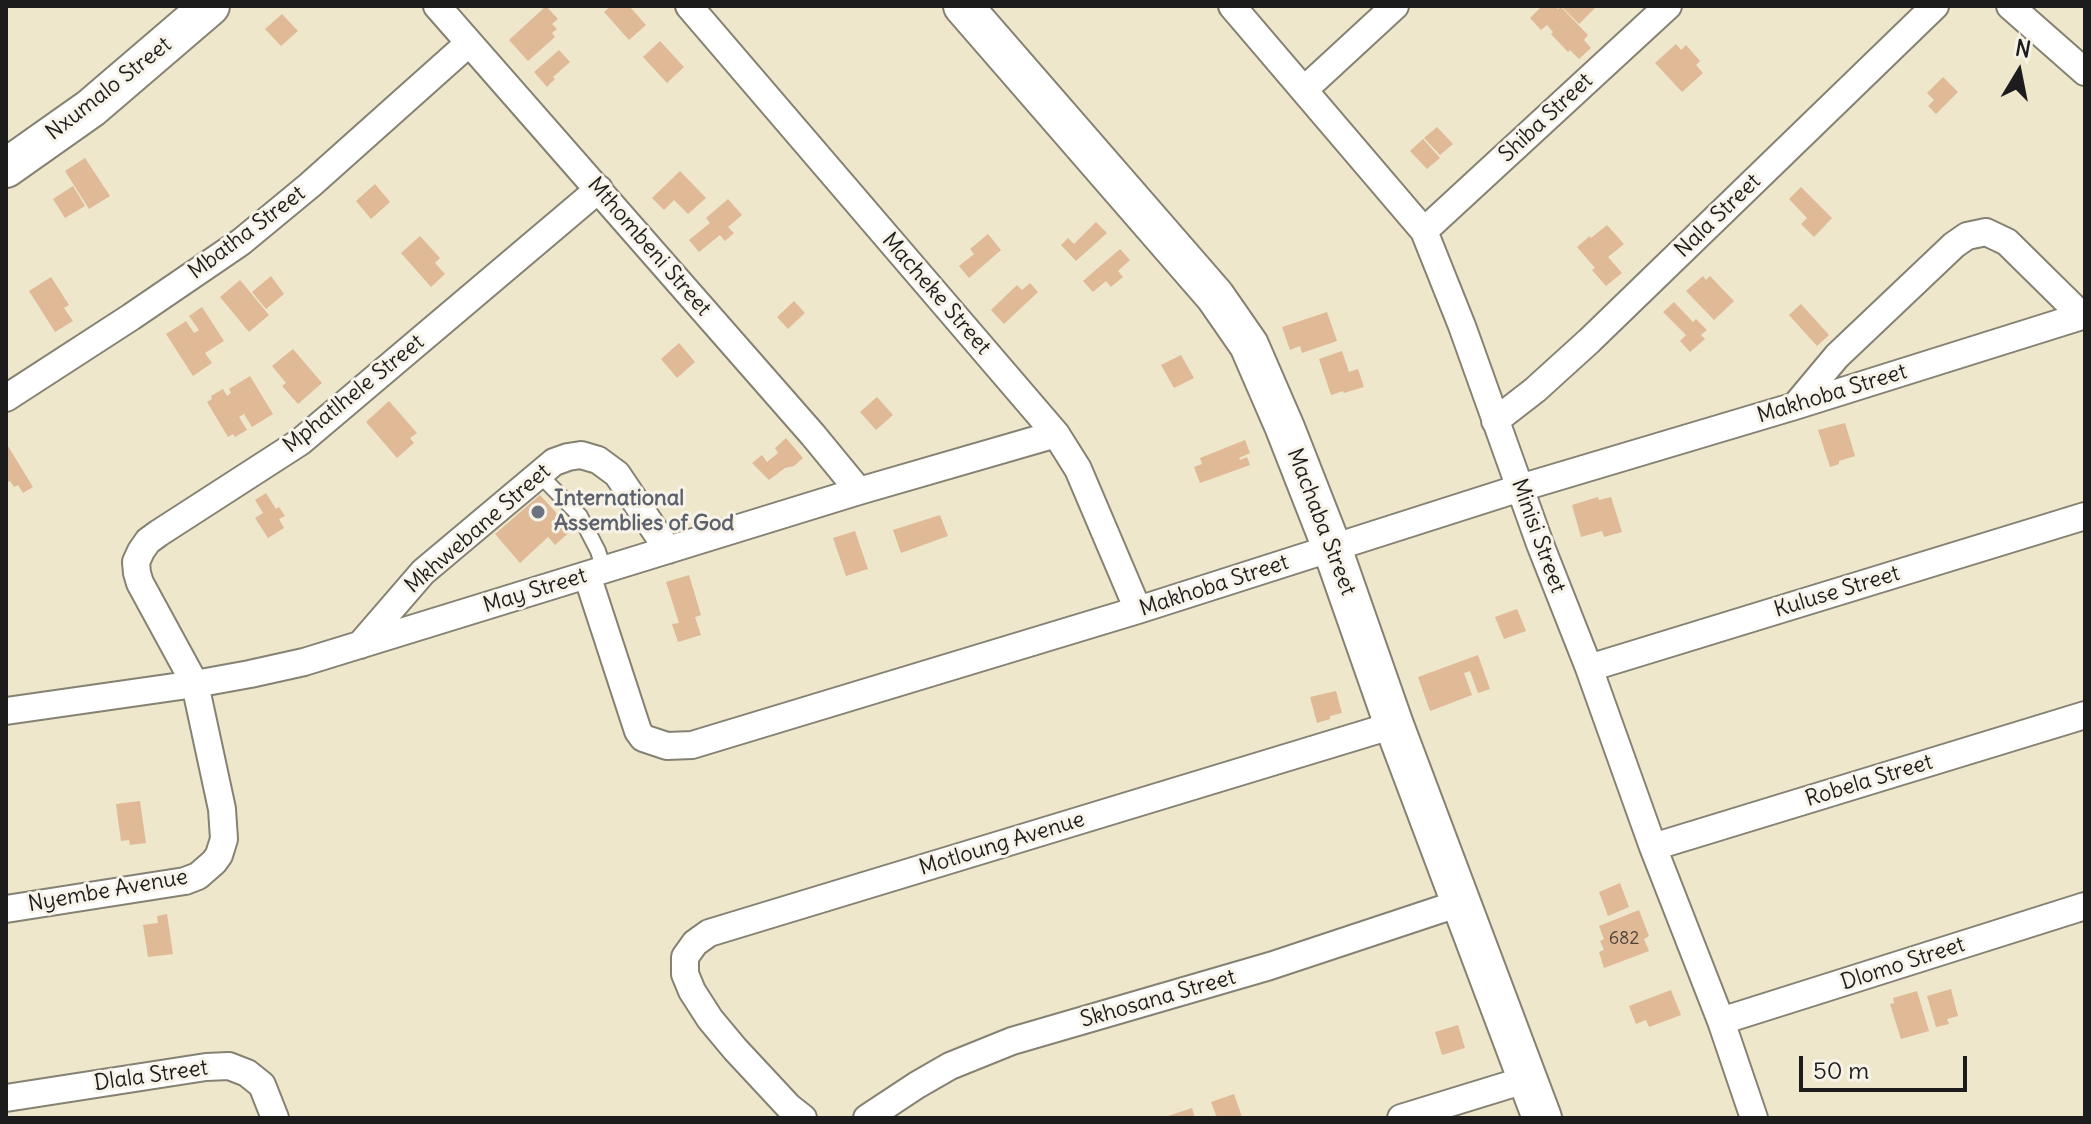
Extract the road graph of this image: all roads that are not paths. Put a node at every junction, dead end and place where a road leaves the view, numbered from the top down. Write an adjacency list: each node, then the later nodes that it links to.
1 (210, 6): 13 (street, Nxumalo Street)
2 (437, 6): 10 (street, Mthombeni Street)
3 (689, 6): 20 (street, Macheke Street)
4 (963, 6): 25 (street, Machaba Street)
5 (1232, 6): 12 (street, Minisi Street)
6 (1395, 6): 12 (street)
7 (1668, 6): 15 (street, Shiba Street)
8 (1935, 6): 19 (street, Nala Street)
9 (2010, 6): 11 (street)
10 (469, 43): 14 (street, Mthombeni Street); 17 (street, Mbatha Street)
11 (2085, 72)
12 (1305, 89): 15 (street, Minisi Street)
13 (6, 168)
14 (599, 189): 23 (street, Mthombeni Street); 31 (street, Mphatlhele Street)
15 (1424, 231): 19 (street, Minisi Street)
16 (2083, 315): 18 (street, Makhoba Street); 18 (street)
17 (6, 398)
18 (1795, 406): 22 (street, Makhoba Street)
19 (1495, 421): 22 (street, Minisi Street)
20 (1056, 434): 23 (street, May Street); 28 (street, Macheke Street)
21 (539, 474): 26 (street, Mkhwebane Street); 27 (lane); 29 (street, Mkhwebane Street)
22 (1520, 488): 25 (street, Makhoba Street); 30 (street, Minisi Street)
23 (859, 491): 26 (street, May Street)
24 (2085, 516): 30 (street, Kuluse Street)
25 (1332, 548): 28 (street, Makhoba Street); 34 (street, Machaba Street)
26 (668, 550): 27 (street, May Street)
27 (596, 572): 28 (street, Makhoba Street); 29 (street, May Street)
28 (1138, 610)
29 (360, 645): 31 (street, May Street)
30 (1589, 668): 35 (street, Minisi Street)
31 (195, 684): 32 (street, May Street); 38 (street, Nyembe Avenue)
32 (6, 711)
33 (2085, 715): 35 (street, Robela Street)
34 (1394, 725): 36 (street, Machaba Street); 43 (street, Motloung Avenue)
35 (1653, 847): 39 (street, Minisi Street)
36 (1460, 903): 40 (street, Machaba Street); 44 (street, Skhosana Street)
37 (2085, 906): 39 (street, Dlomo Street)
38 (6, 909)
39 (1721, 1021): 47 (street, Minisi Street)
40 (1528, 1079): 45 (street); 46 (street, Machaba Street)
41 (6, 1098): 42 (street, Dlala Street)
42 (275, 1115)
43 (803, 1118)
44 (867, 1118)
45 (1401, 1118)
46 (1542, 1118)
47 (1754, 1118)

